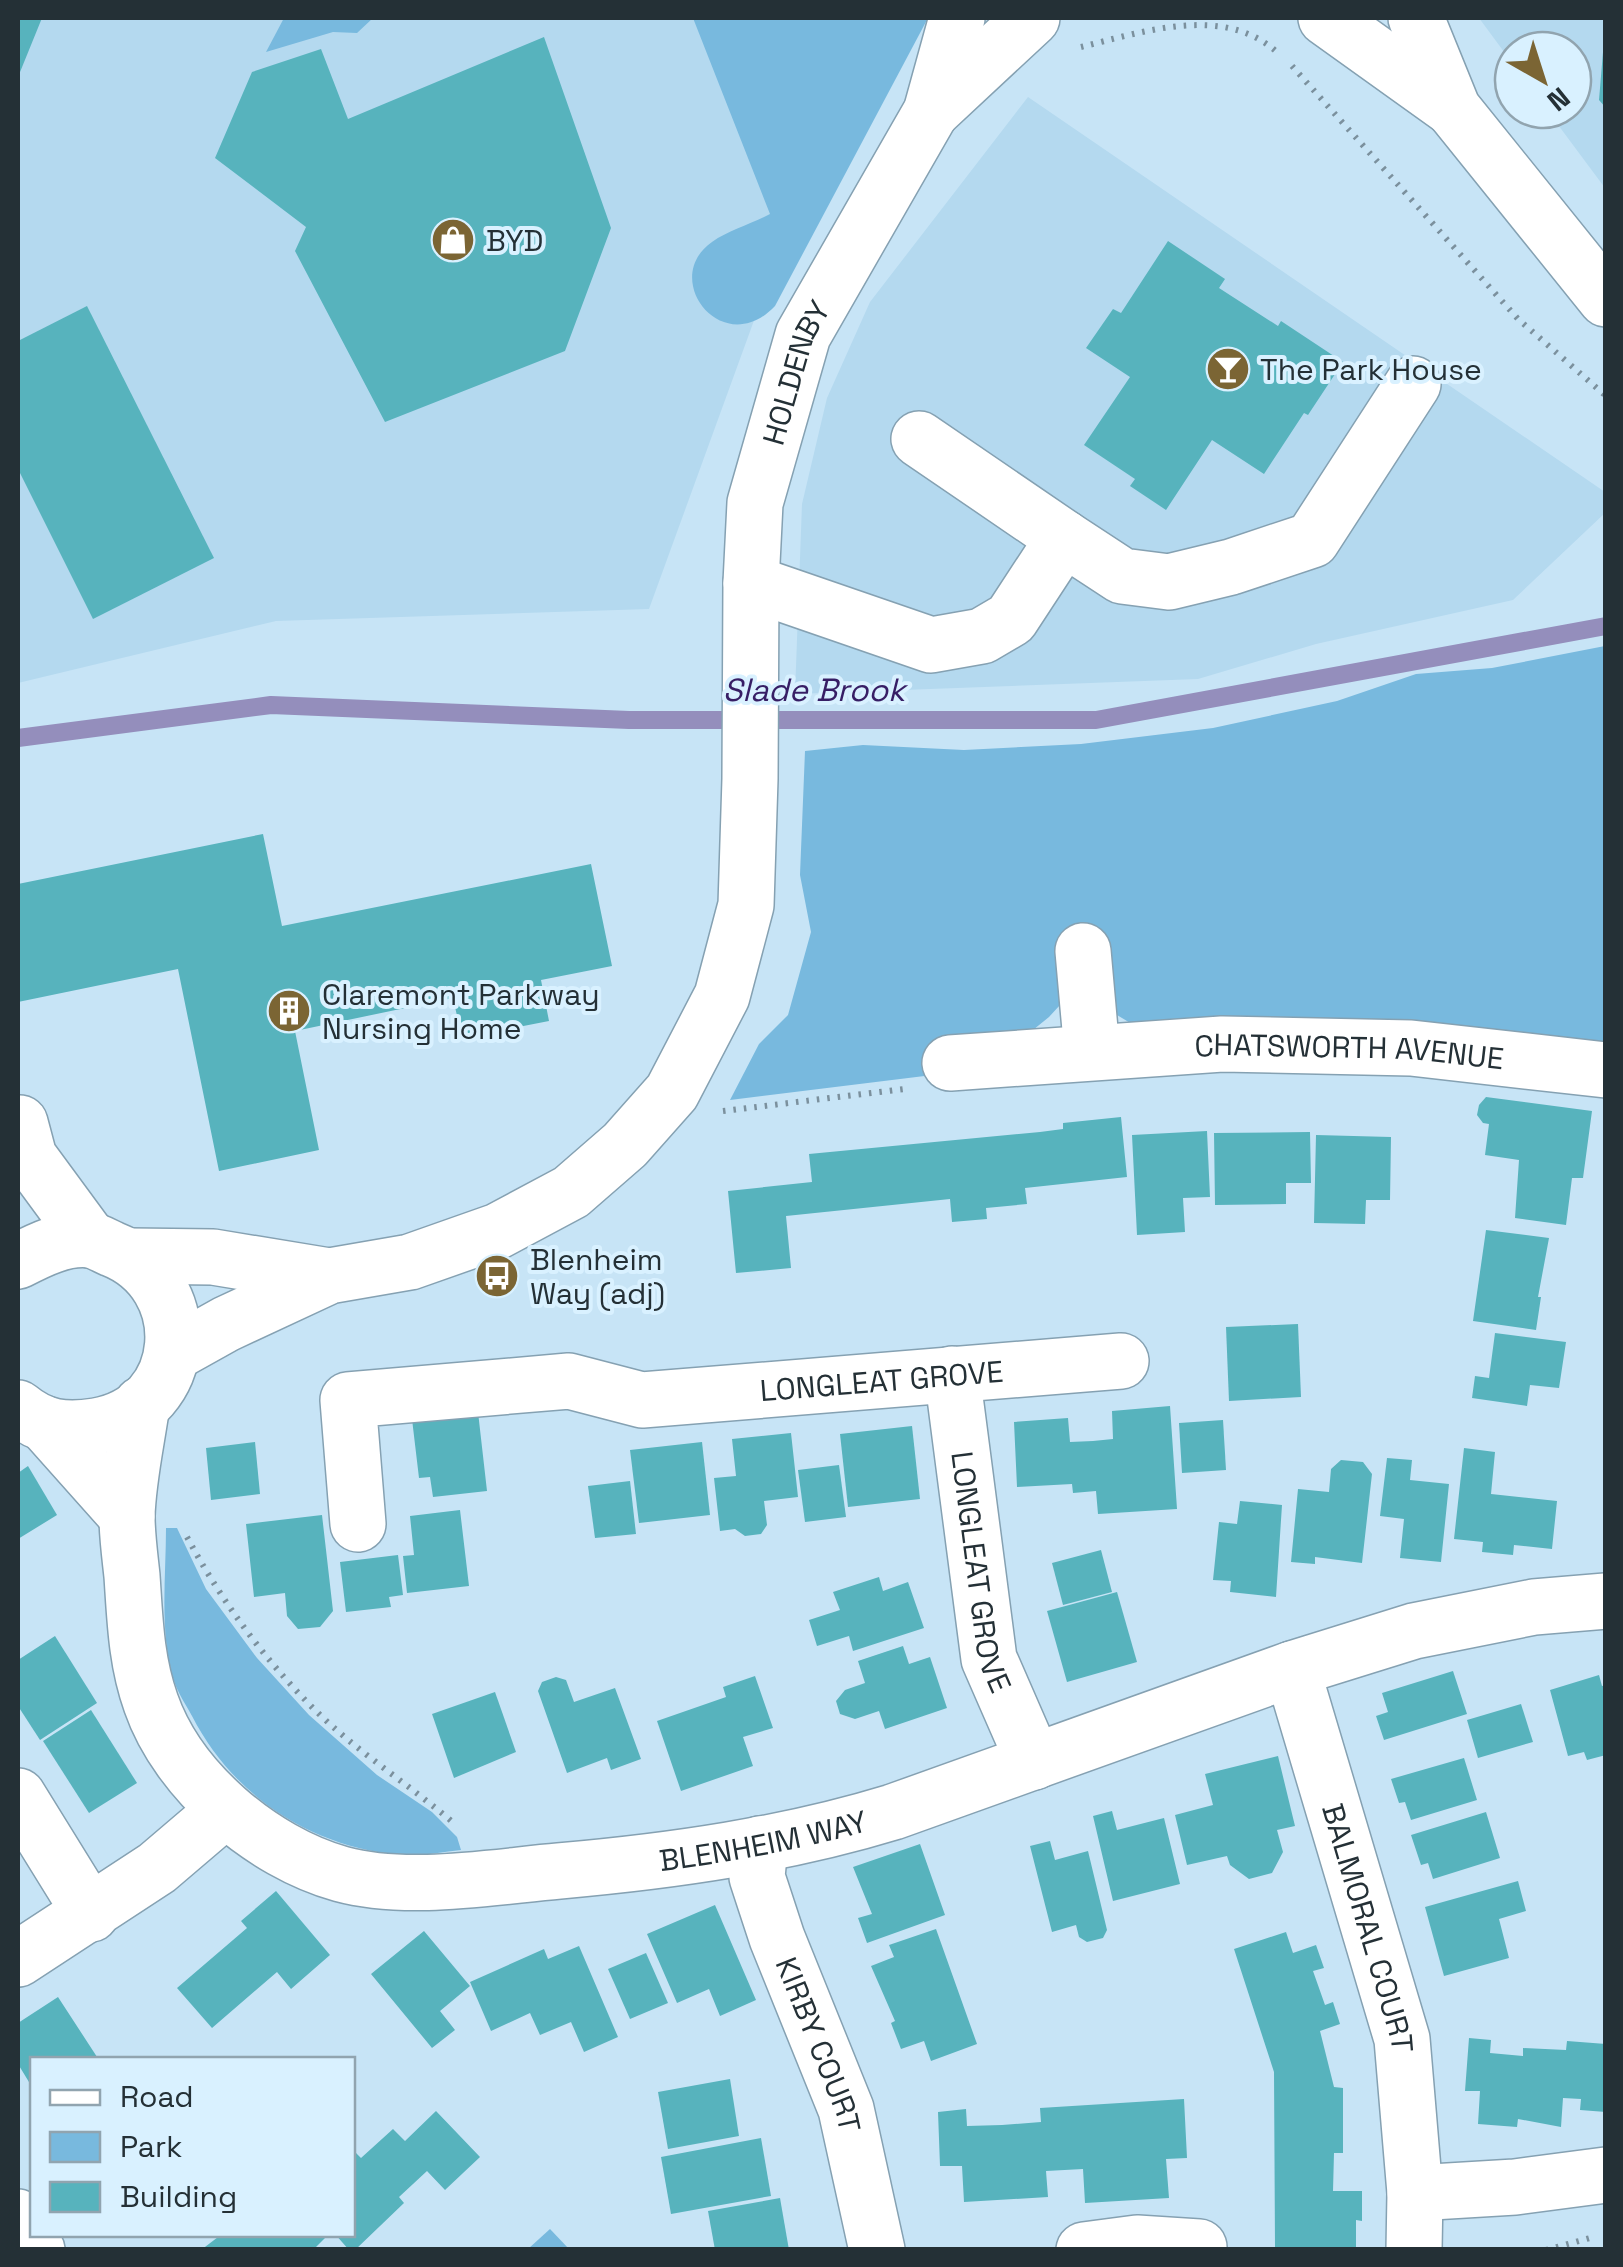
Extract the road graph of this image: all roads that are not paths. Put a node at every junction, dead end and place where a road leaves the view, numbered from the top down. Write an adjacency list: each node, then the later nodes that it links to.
1 (956, 18): 6 (street, HOLDENBY)
2 (1326, 18): 5 (street)
3 (1416, 18): 5 (street)
4 (1052, 33): 6 (street, HOLDENBY)
5 (1453, 109): 7 (street)
6 (931, 112): 11 (street, HOLDENBY)
7 (1606, 299)
8 (1413, 384): 10 (street)
9 (919, 439): 10 (street)
10 (1064, 538): 11 (street)
11 (750, 583): 19 (street, HOLDENBY)
12 (1083, 950): 13 (street)
13 (1092, 1052): 14 (street, CHATSWORTH AVENUE); 15 (street, CHATSWORTH AVENUE)
14 (960, 1062)
15 (1606, 1070)
16 (22, 1162): 17 (street)
17 (110, 1248): 18 (street); 19 (street); 20 (street)
18 (18, 1261)
19 (329, 1276): 20 (street)
20 (174, 1353): 23 (street)
21 (1121, 1362): 22 (street, LONGLEAT GROVE)
22 (952, 1374): 26 (street, LONGLEAT GROVE); 29 (street, LONGLEAT GROVE)
23 (142, 1404): 24 (street); 25 (street, BLENHEIM WAY)
24 (31, 1416): 25 (street)
25 (127, 1516): 31 (street, BLENHEIM WAY)
26 (358, 1524)
27 (1606, 1601): 28 (street, BLENHEIM WAY)
28 (1292, 1668): 29 (street, BLENHEIM WAY); 36 (street, BALMORAL COURT)
29 (1034, 1762): 32 (street, BLENHEIM WAY)
30 (18, 1796): 33 (street)
31 (225, 1810): 32 (street, BLENHEIM WAY); 33 (street)
32 (760, 1844): 40 (street, KIRBY COURT)
33 (91, 1914): 34 (street)
34 (18, 1959)
35 (1606, 2175): 36 (street)
36 (1415, 2193): 42 (street, BALMORAL COURT)
37 (18, 2218): 39 (street)
38 (1199, 2247): 41 (street)
39 (37, 2250)
40 (877, 2250)
41 (1084, 2250)
42 (1414, 2250)

